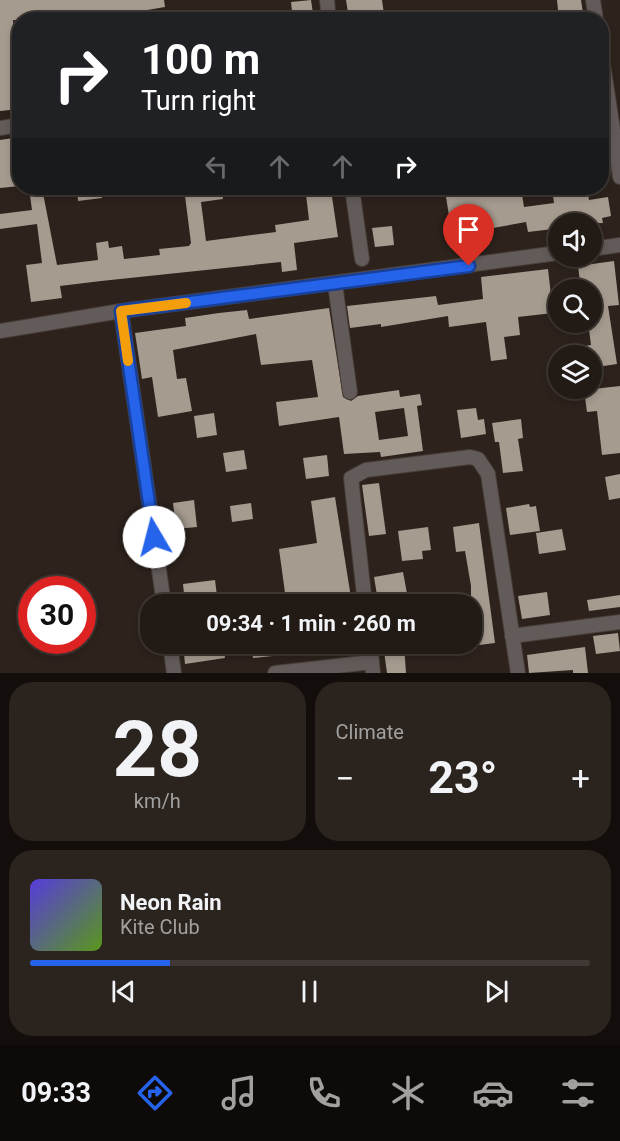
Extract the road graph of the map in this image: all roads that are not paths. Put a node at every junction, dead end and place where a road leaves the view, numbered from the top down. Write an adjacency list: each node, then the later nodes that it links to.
1 (609, 104): 2 (street)
2 (620, 177)
3 (353, 195): 7 (street)
4 (620, 245): 5 (street)
5 (602, 247)
6 (548, 254): 8 (street)
7 (362, 259)
8 (335, 284): 9 (street); 11 (street)
9 (121, 311): 10 (street); 12 (street)
10 (0, 331)
11 (350, 392)
12 (163, 594)
13 (364, 594): 15 (street)
14 (620, 622): 15 (street)
15 (512, 636): 20 (street)
16 (171, 654): 18 (street)
17 (373, 667): 19 (street)
18 (174, 673)
19 (275, 673)
20 (518, 673)

